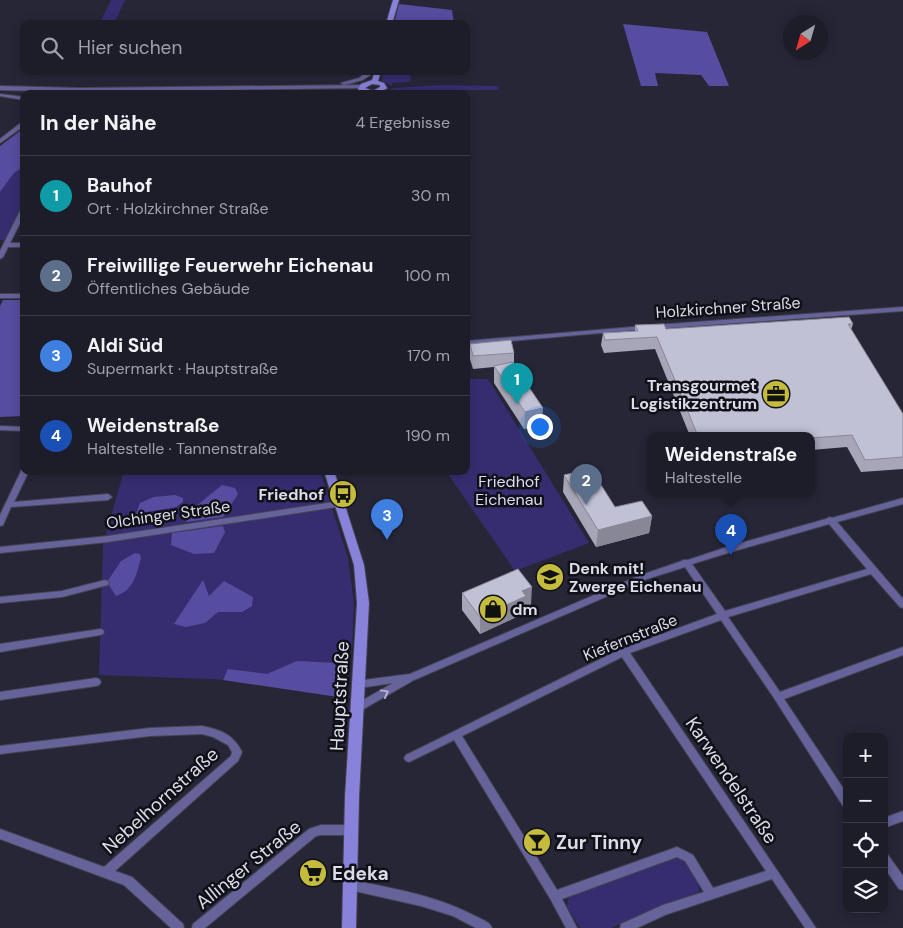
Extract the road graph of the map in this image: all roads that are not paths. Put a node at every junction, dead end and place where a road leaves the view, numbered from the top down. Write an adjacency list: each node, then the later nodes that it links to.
1 (396, 0): 2 (main road)
2 (390, 20)
3 (367, 75): 8 (street)
4 (377, 75): 5 (main road)
5 (375, 82): 6 (main road); 10 (main road)
6 (360, 87): 8 (street); 9 (main road)
7 (0, 88): 8 (street)
8 (270, 88)
9 (362, 90)
10 (382, 90)
11 (0, 95): 12 (street)
12 (20, 98)
13 (20, 126): 14 (street)
14 (0, 141)
15 (20, 217): 16 (street)
16 (6, 245): 17 (street); 18 (street)
17 (20, 245)
18 (0, 257)
19 (0, 296): 20 (street)
20 (20, 296)
21 (903, 308): 22 (street, Holzkirchner Straße)
22 (470, 343)
23 (0, 428): 24 (street)
24 (20, 428)
25 (23, 475): 30 (street)
26 (330, 475): 29 (main road, Hauptstraße)
27 (108, 497): 30 (street)
28 (903, 501): 31 (street)
29 (340, 504): 33 (street, Olchinger Straße); 46 (main road, Hauptstraße)
30 (8, 505): 32 (street)
31 (830, 520): 34 (street); 35 (street)
32 (0, 523)
33 (0, 550)
34 (686, 562): 39 (street); 44 (street)
35 (872, 570): 38 (street); 39 (street, Kiefernstraße)
36 (105, 583): 37 (street)
37 (0, 600)
38 (903, 605)
39 (724, 616): 43 (street, Kiefernstraße); 48 (street)
40 (100, 632): 41 (street)
41 (0, 648)
42 (903, 651): 48 (street)
43 (624, 652): 50 (street, Kiefernstraße); 60 (street, Karwendelstraße)
44 (411, 677): 46 (street); 49 (street, one-way to 44)
45 (96, 682): 47 (street)
46 (359, 684): 49 (main road, Hauptstraße)
47 (0, 696)
48 (778, 697): 53 (street)
49 (359, 707): 56 (main road, Hauptstraße)
50 (456, 735): 52 (street, Kiefernstraße); 64 (street)
51 (0, 750): 59 (street, Nebelhornstraße)
52 (409, 758)
53 (843, 797)
54 (903, 816): 55 (street)
55 (888, 822)
56 (352, 830): 62 (main road, Hauptstraße); 66 (street, Allinger Straße)
57 (0, 834): 59 (street)
58 (888, 863): 61 (street)
59 (106, 872): 65 (street)
60 (774, 874): 63 (street); 71 (street, Karwendelstraße)
61 (903, 884)
62 (350, 885): 67 (main road, Hauptstraße); 68 (street)
63 (711, 894): 64 (street); 70 (street)
64 (555, 896): 69 (street)
65 (179, 928)
66 (197, 928)
67 (349, 928)
68 (487, 928)
69 (572, 928)
70 (625, 928)
71 (811, 928)

